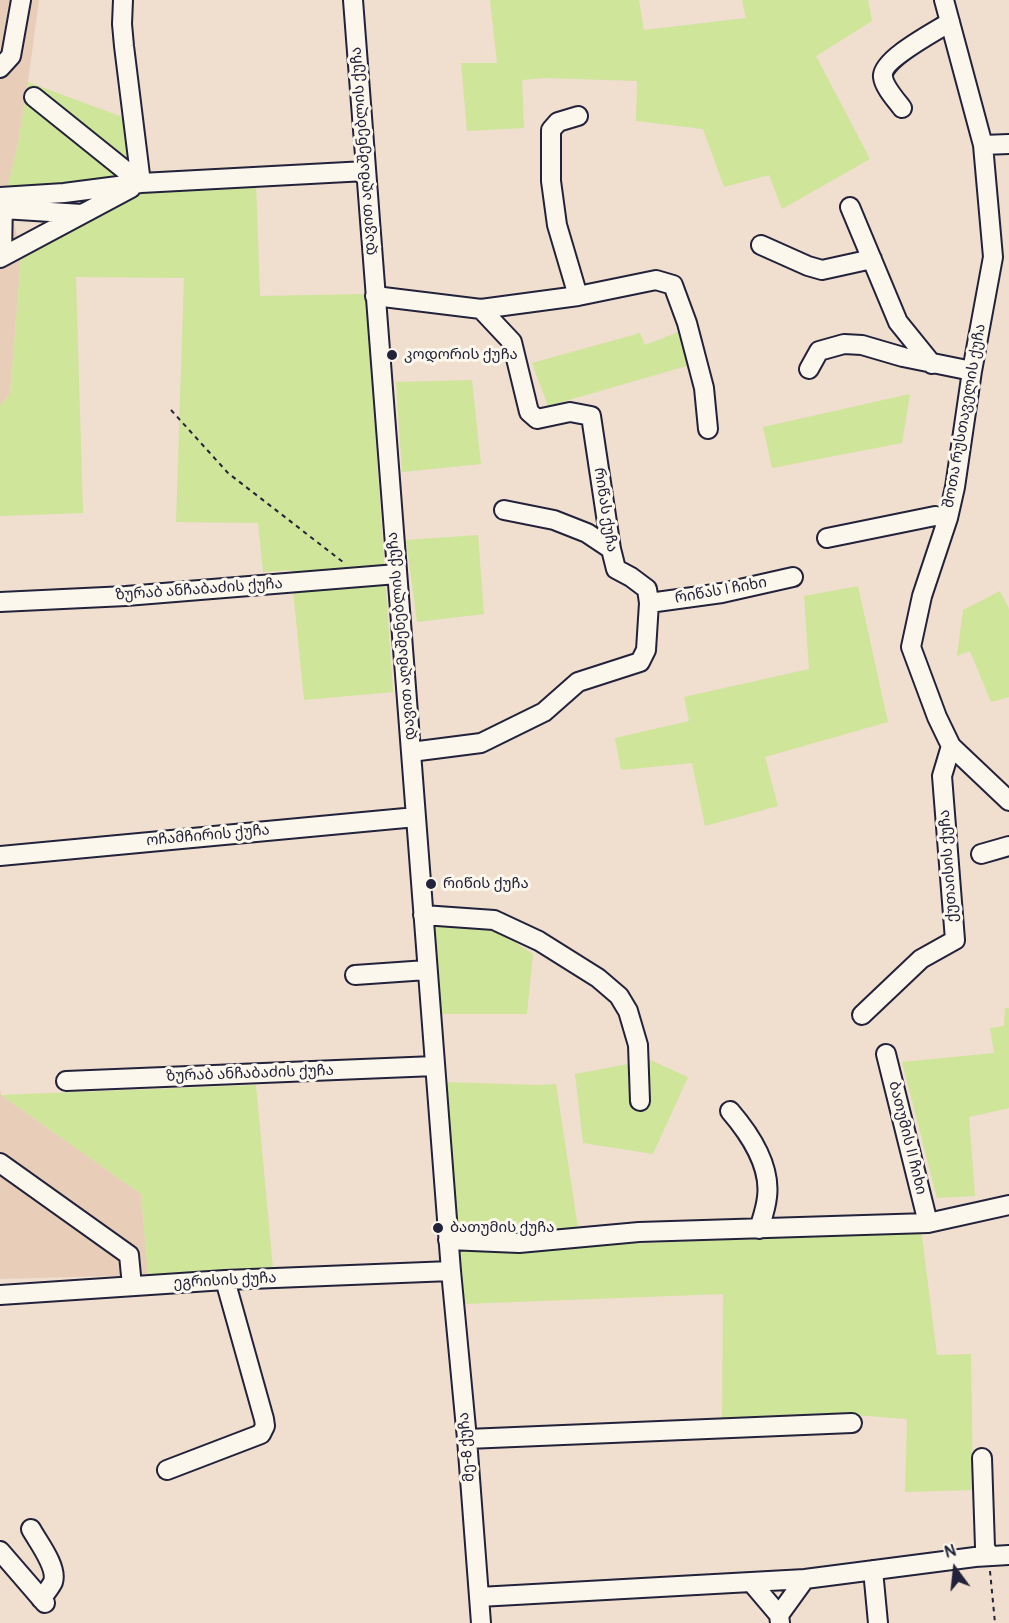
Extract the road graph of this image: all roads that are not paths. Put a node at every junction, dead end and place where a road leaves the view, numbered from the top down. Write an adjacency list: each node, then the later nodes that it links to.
1 (21, 0): 6 (street)
2 (123, 0): 13 (street)
3 (353, 0): 12 (street, დავით აღმაშენებლის ქუჩა)
4 (944, 0): 5 (street, შოთა რუსთაველის ქუჩა)
5 (950, 22): 8 (street); 11 (street, შოთა რუსთაველის ქუჩა)
6 (0, 68)
7 (34, 97): 13 (street)
8 (902, 108)
9 (578, 116): 21 (street)
10 (1009, 144): 11 (street)
11 (983, 145): 25 (street, შოთა რუსთაველის ქუჩა)
12 (366, 171): 13 (street); 20 (street, დავით აღმაშენებლის ქუჩა)
13 (141, 183): 14 (street); 16 (street)
14 (2, 201): 16 (street); 18 (street)
15 (850, 207): 19 (street)
16 (82, 214): 18 (street)
17 (761, 245): 19 (street)
18 (1, 258)
19 (872, 259): 23 (street)
20 (375, 296): 22 (street); 31 (street, დავით აღმაშენებლის ქუჩა)
21 (578, 296): 22 (street); 26 (street)
22 (481, 309): 30 (street, რიწას ქუჩა)
23 (932, 364): 24 (street); 25 (street)
24 (810, 369)
25 (972, 371): 28 (street, შოთა რუსთაველის ქუჩა)
26 (708, 429)
27 (504, 510): 30 (street)
28 (948, 518): 29 (street); 35 (street, შოთა რუსთაველის ქუჩა)
29 (827, 538)
30 (611, 549): 34 (street, რიწას ქუჩა)
31 (397, 574): 33 (street, ზურაბ ანჩაბაძის ქუჩა); 36 (street, დავით აღმაშენებლის ქუჩა)
32 (793, 577): 34 (street, რიწას I ჩიხი)
33 (0, 602)
34 (649, 603): 36 (street)
35 (951, 746): 37 (street, შოთა რუსთაველის ქუჩა); 45 (street, ქუთაისის ქუჩა)
36 (411, 752): 38 (street, დავით აღმაშენებლის ქუჩა)
37 (1009, 801)
38 (416, 817): 41 (street, ოჩამჩირის ქუჩა); 42 (street, დავით აღმაშენებლის ქუჩა)
39 (1009, 846): 40 (street)
40 (981, 854)
41 (0, 856)
42 (423, 915): 43 (street, დავით აღმაშენებლის ქუჩა); 49 (street)
43 (427, 970): 44 (street); 47 (street, დავით აღმაშენებლის ქუჩა)
44 (355, 975)
45 (862, 1015)
46 (886, 1054): 53 (street, ბათუმის II ჩიხი)
47 (435, 1066): 48 (street, ზურაბ ანჩაბაძის ქუჩა); 55 (street, დავით აღმაშენებლის ქუჩა)
48 (66, 1081)
49 (640, 1101)
50 (730, 1111): 54 (street)
51 (0, 1163): 58 (street)
52 (1009, 1205): 53 (street)
53 (928, 1223): 54 (street)
54 (759, 1229): 55 (street)
55 (448, 1240): 56 (street, დავით აღმაშენებლის ქუჩა)
56 (450, 1271): 57 (street, ეგრისის ქუჩა); 61 (street, მე-8 ქუჩა)
57 (225, 1280): 58 (street, ეგრისის ქუჩა); 63 (street)
58 (132, 1286): 59 (street, ეგრისის ქუჩა)
59 (0, 1295)
60 (852, 1424): 61 (street)
61 (467, 1439): 71 (street, მე-8 ქუჩა)
62 (982, 1458): 67 (street)
63 (167, 1470)
64 (31, 1529): 65 (street)
65 (0, 1551)
66 (1009, 1555): 67 (street)
67 (989, 1556): 68 (street)
68 (873, 1570): 69 (street); 74 (street)
69 (805, 1579): 70 (street); 72 (street)
70 (751, 1582): 71 (street); 72 (street)
71 (479, 1597): 73 (street, მე-8 ქუჩა)
72 (779, 1619)
73 (481, 1623)
74 (878, 1623)

